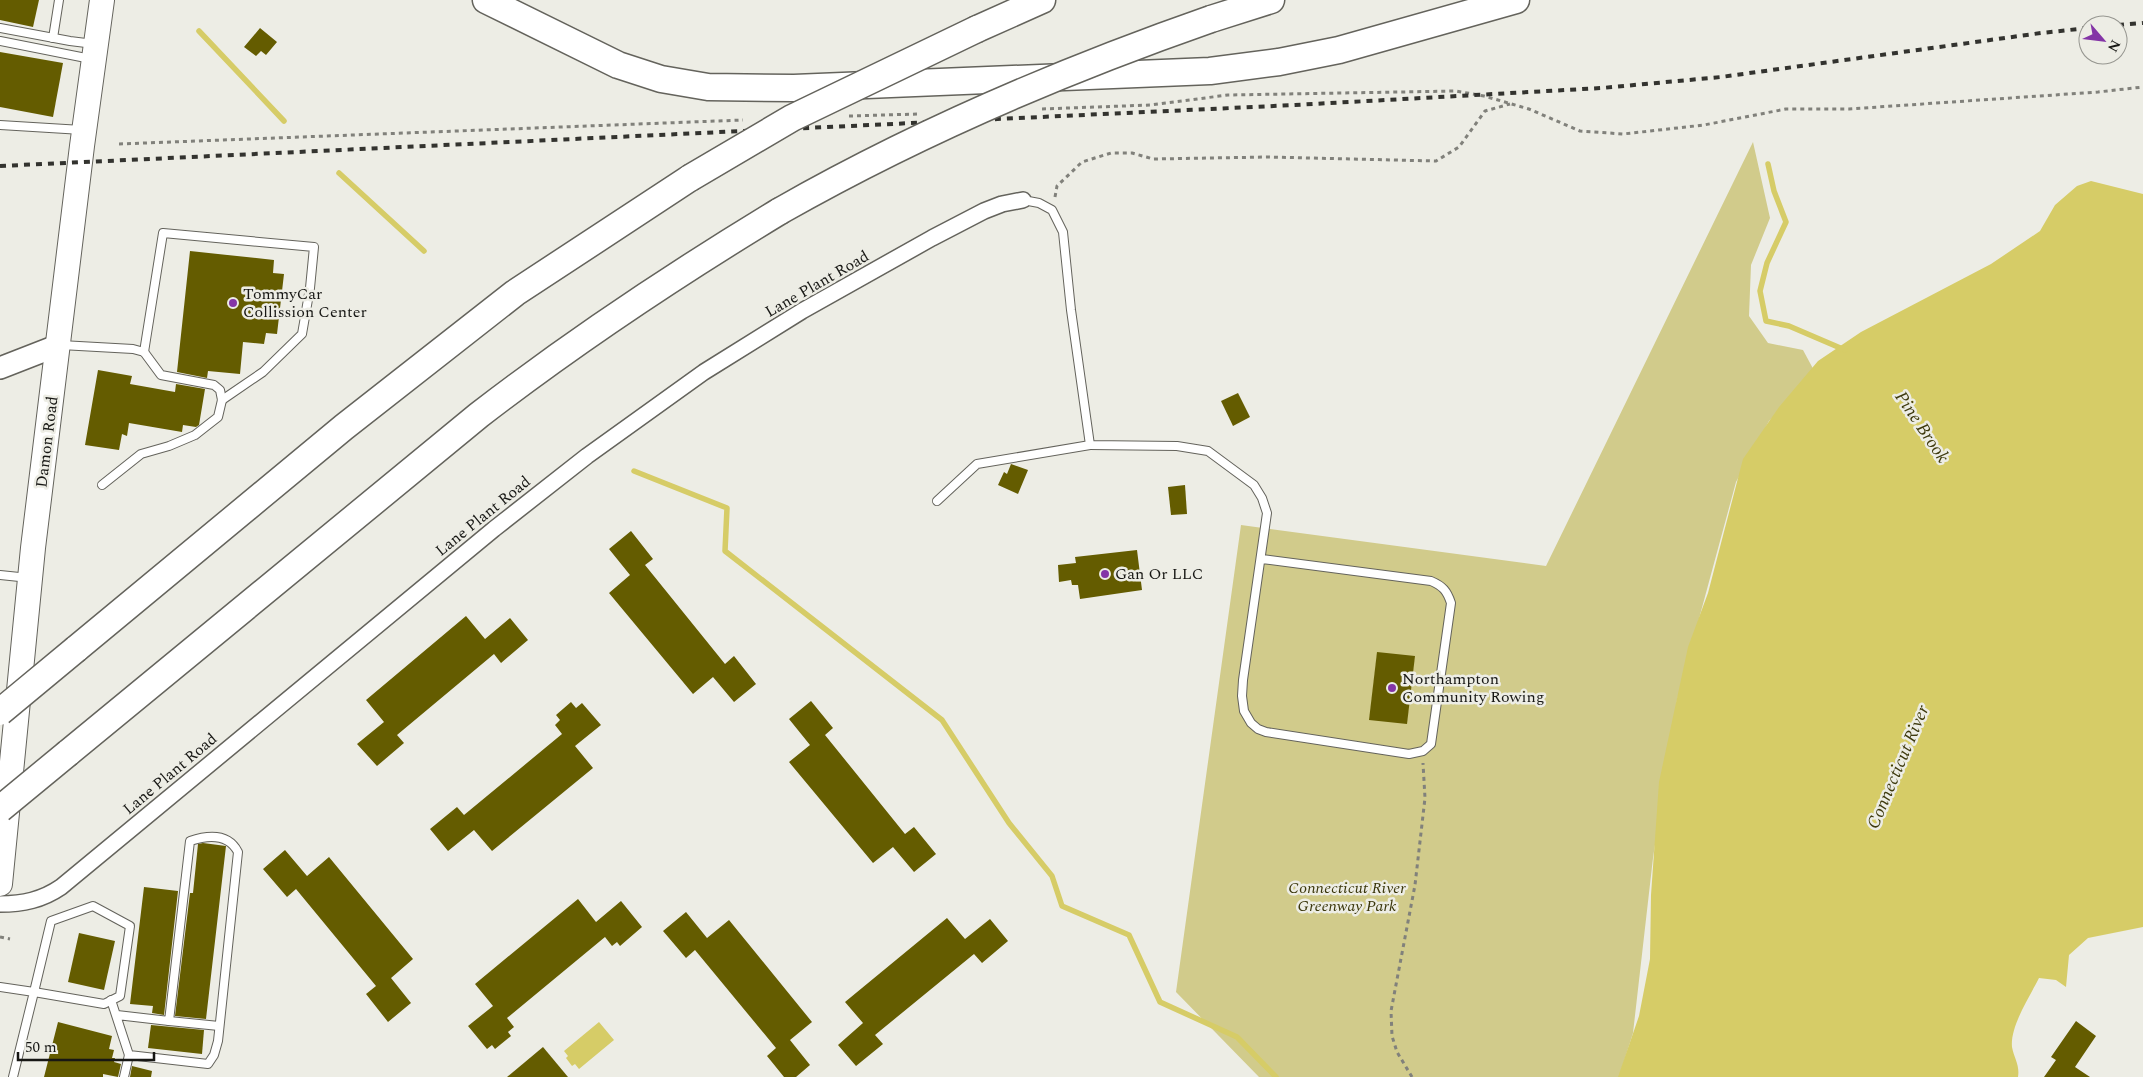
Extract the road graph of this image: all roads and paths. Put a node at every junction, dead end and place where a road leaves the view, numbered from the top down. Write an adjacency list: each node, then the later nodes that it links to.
1 (59, 0): 8 (lane)
2 (102, 0): 10 (main road, Damon Road)
3 (486, 0): 6 (highway)
4 (1042, 0): 32 (highway, bridge)
5 (1271, 0): 34 (highway, bridge)
6 (1516, 0)
7 (0, 28): 8 (lane)
8 (53, 38): 10 (lane)
9 (0, 42): 10 (lane)
10 (94, 52): 18 (main road, Damon Road)
11 (2143, 87): 12 (path)
12 (1510, 104): 13 (path); 21 (path)
13 (1034, 109)
14 (925, 114): 15 (path)
15 (845, 116)
16 (746, 120): 19 (path)
17 (0, 125): 18 (lane)
18 (84, 130): 22 (main road, Damon Road)
19 (119, 144)
20 (1022, 200): 21 (lane); 36 (street, Lane Plant Road)
21 (1052, 210): 26 (lane)
22 (59, 345): 23 (lane); 24 (street); 31 (main road, Damon Road)
23 (144, 352): 25 (lane); 25 (lane)
24 (0, 368)
25 (222, 400): 27 (lane)
26 (1090, 445): 28 (lane); 29 (lane)
27 (102, 485)
28 (937, 501)
29 (1262, 559): 33 (lane); 33 (lane)
30 (0, 575): 31 (lane)
31 (30, 579): 35 (main road, Damon Road)
32 (0, 712)
33 (1423, 751): 48 (path)
34 (0, 809)
35 (0, 884)
36 (0, 904)
37 (0, 937): 38 (path)
38 (10, 940)
39 (0, 987): 40 (lane)
40 (34, 992): 41 (lane); 41 (lane); 46 (lane)
41 (111, 1000): 42 (lane)
42 (117, 1015): 43 (lane); 45 (lane)
43 (169, 1021): 44 (lane); 44 (lane)
44 (219, 1026): 45 (lane)
45 (129, 1055): 47 (lane)
46 (13, 1077)
47 (124, 1077)
48 (1412, 1077)

